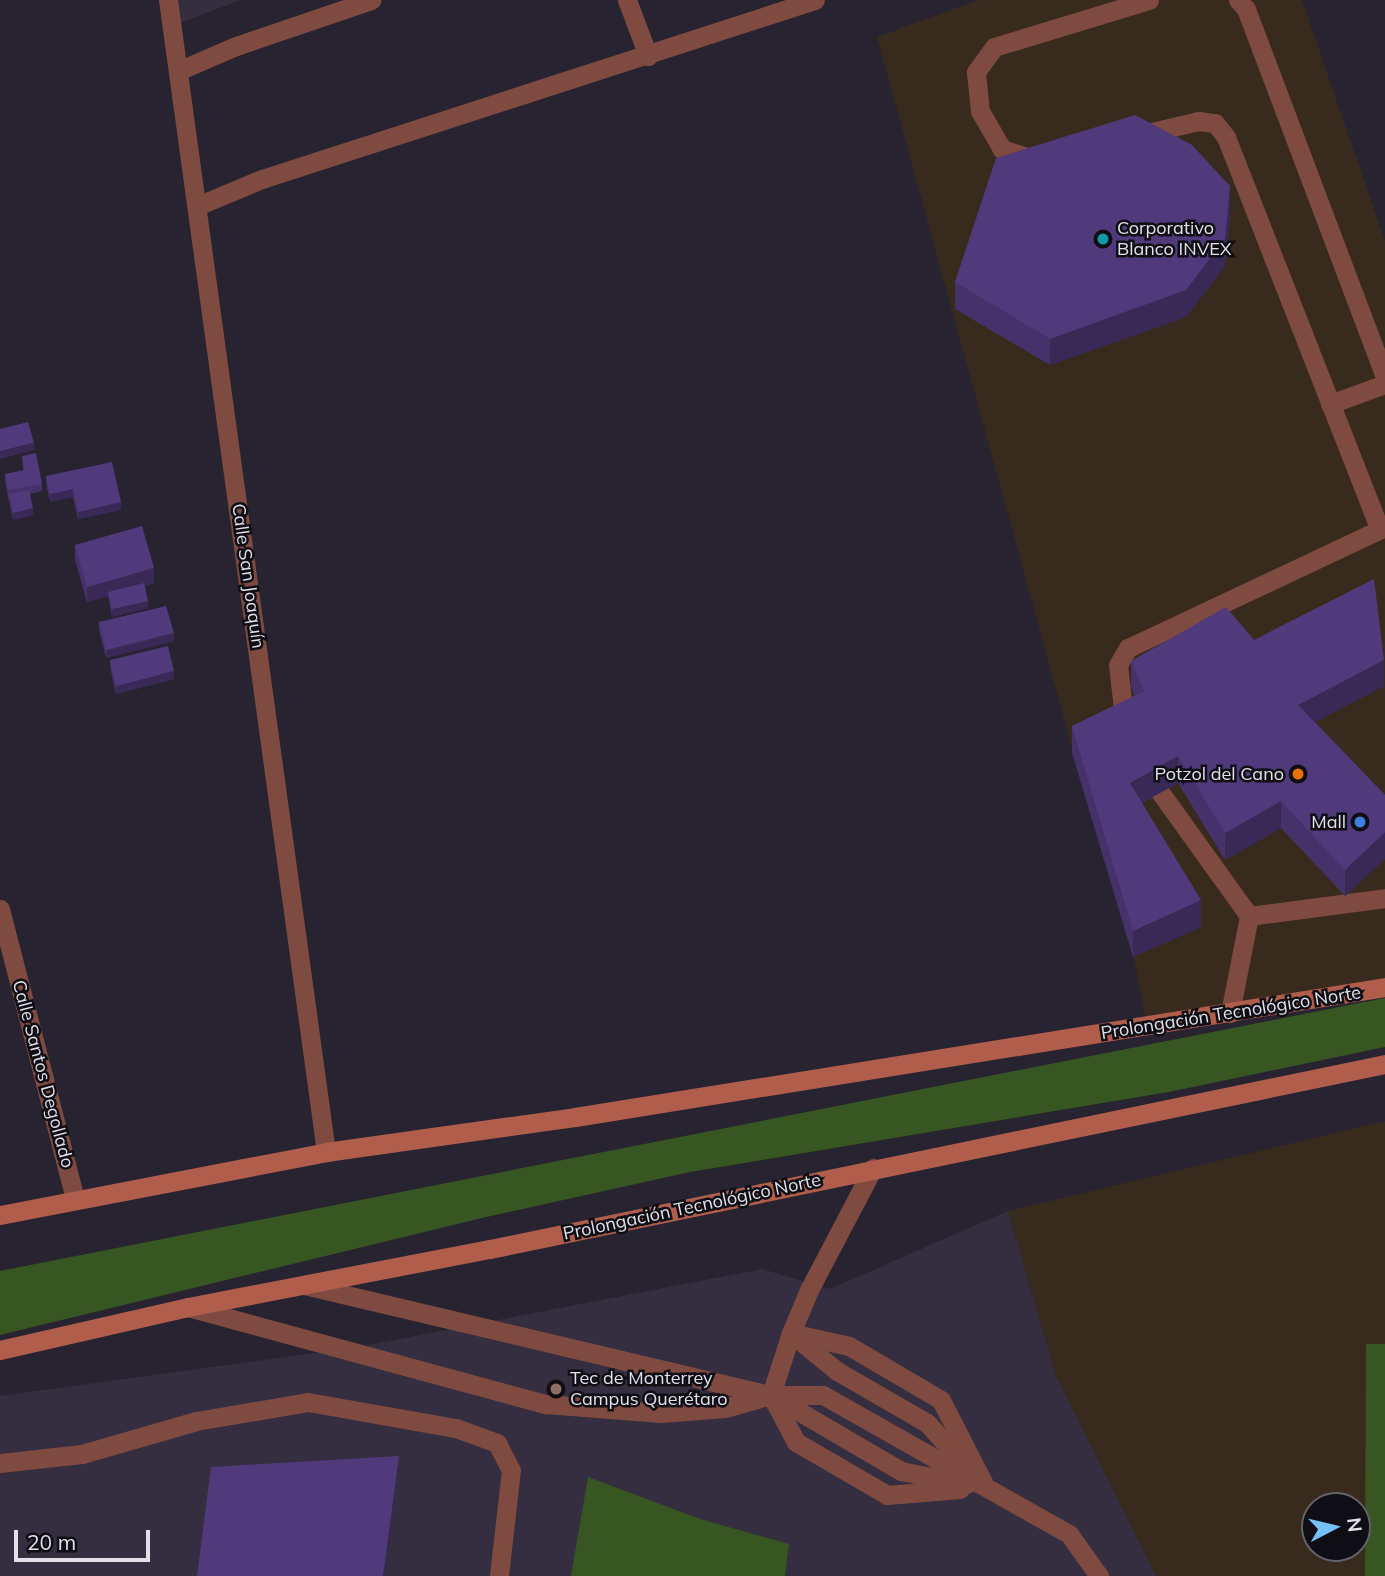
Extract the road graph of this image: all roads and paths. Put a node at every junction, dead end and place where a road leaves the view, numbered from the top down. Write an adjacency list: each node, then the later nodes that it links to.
1 (168, 0): 8 (street, Calle San Joaquín)
2 (371, 0): 8 (street)
3 (627, 0): 7 (street)
4 (816, 0): 7 (street)
5 (1149, 0): 10 (street)
6 (1238, 0): 12 (street)
7 (648, 56): 11 (street)
8 (178, 71): 11 (street, Calle San Joaquín)
9 (1121, 139): 14 (street)
10 (1057, 154)
11 (197, 206): 24 (street, Calle San Joaquín)
12 (1385, 377)
13 (1385, 384): 14 (street)
14 (1330, 404): 15 (street)
15 (1383, 528): 16 (street)
16 (1125, 727)
17 (1160, 792): 20 (street)
18 (1385, 898): 20 (street)
19 (0, 909): 26 (street, Calle Santos Degollado)
20 (1249, 916): 22 (street)
21 (1385, 987): 22 (main road, Prolongación Tecnológico Norte)
22 (1230, 1013): 24 (main road, Prolongación Tecnológico Norte)
23 (1385, 1064): 25 (main road, Prolongación Tecnológico Norte)
24 (326, 1152): 26 (main road, Prolongación Tecnológico Norte)
25 (873, 1168): 28 (main road, Prolongación Tecnológico Norte); 30 (street)
26 (75, 1199): 27 (main road, Prolongación Tecnológico Norte)
27 (0, 1215)
28 (304, 1285): 29 (main road, Prolongación Tecnológico Norte); 32 (street)
29 (188, 1307): 31 (main road, Prolongación Tecnológico Norte); 32 (street)
30 (791, 1333): 32 (street); 34 (street); 34 (street)
31 (0, 1350)
32 (771, 1395): 34 (street); 34 (street); 34 (street)
33 (0, 1462): 35 (street)
34 (986, 1487): 36 (street)
35 (499, 1576)
36 (1099, 1576)

